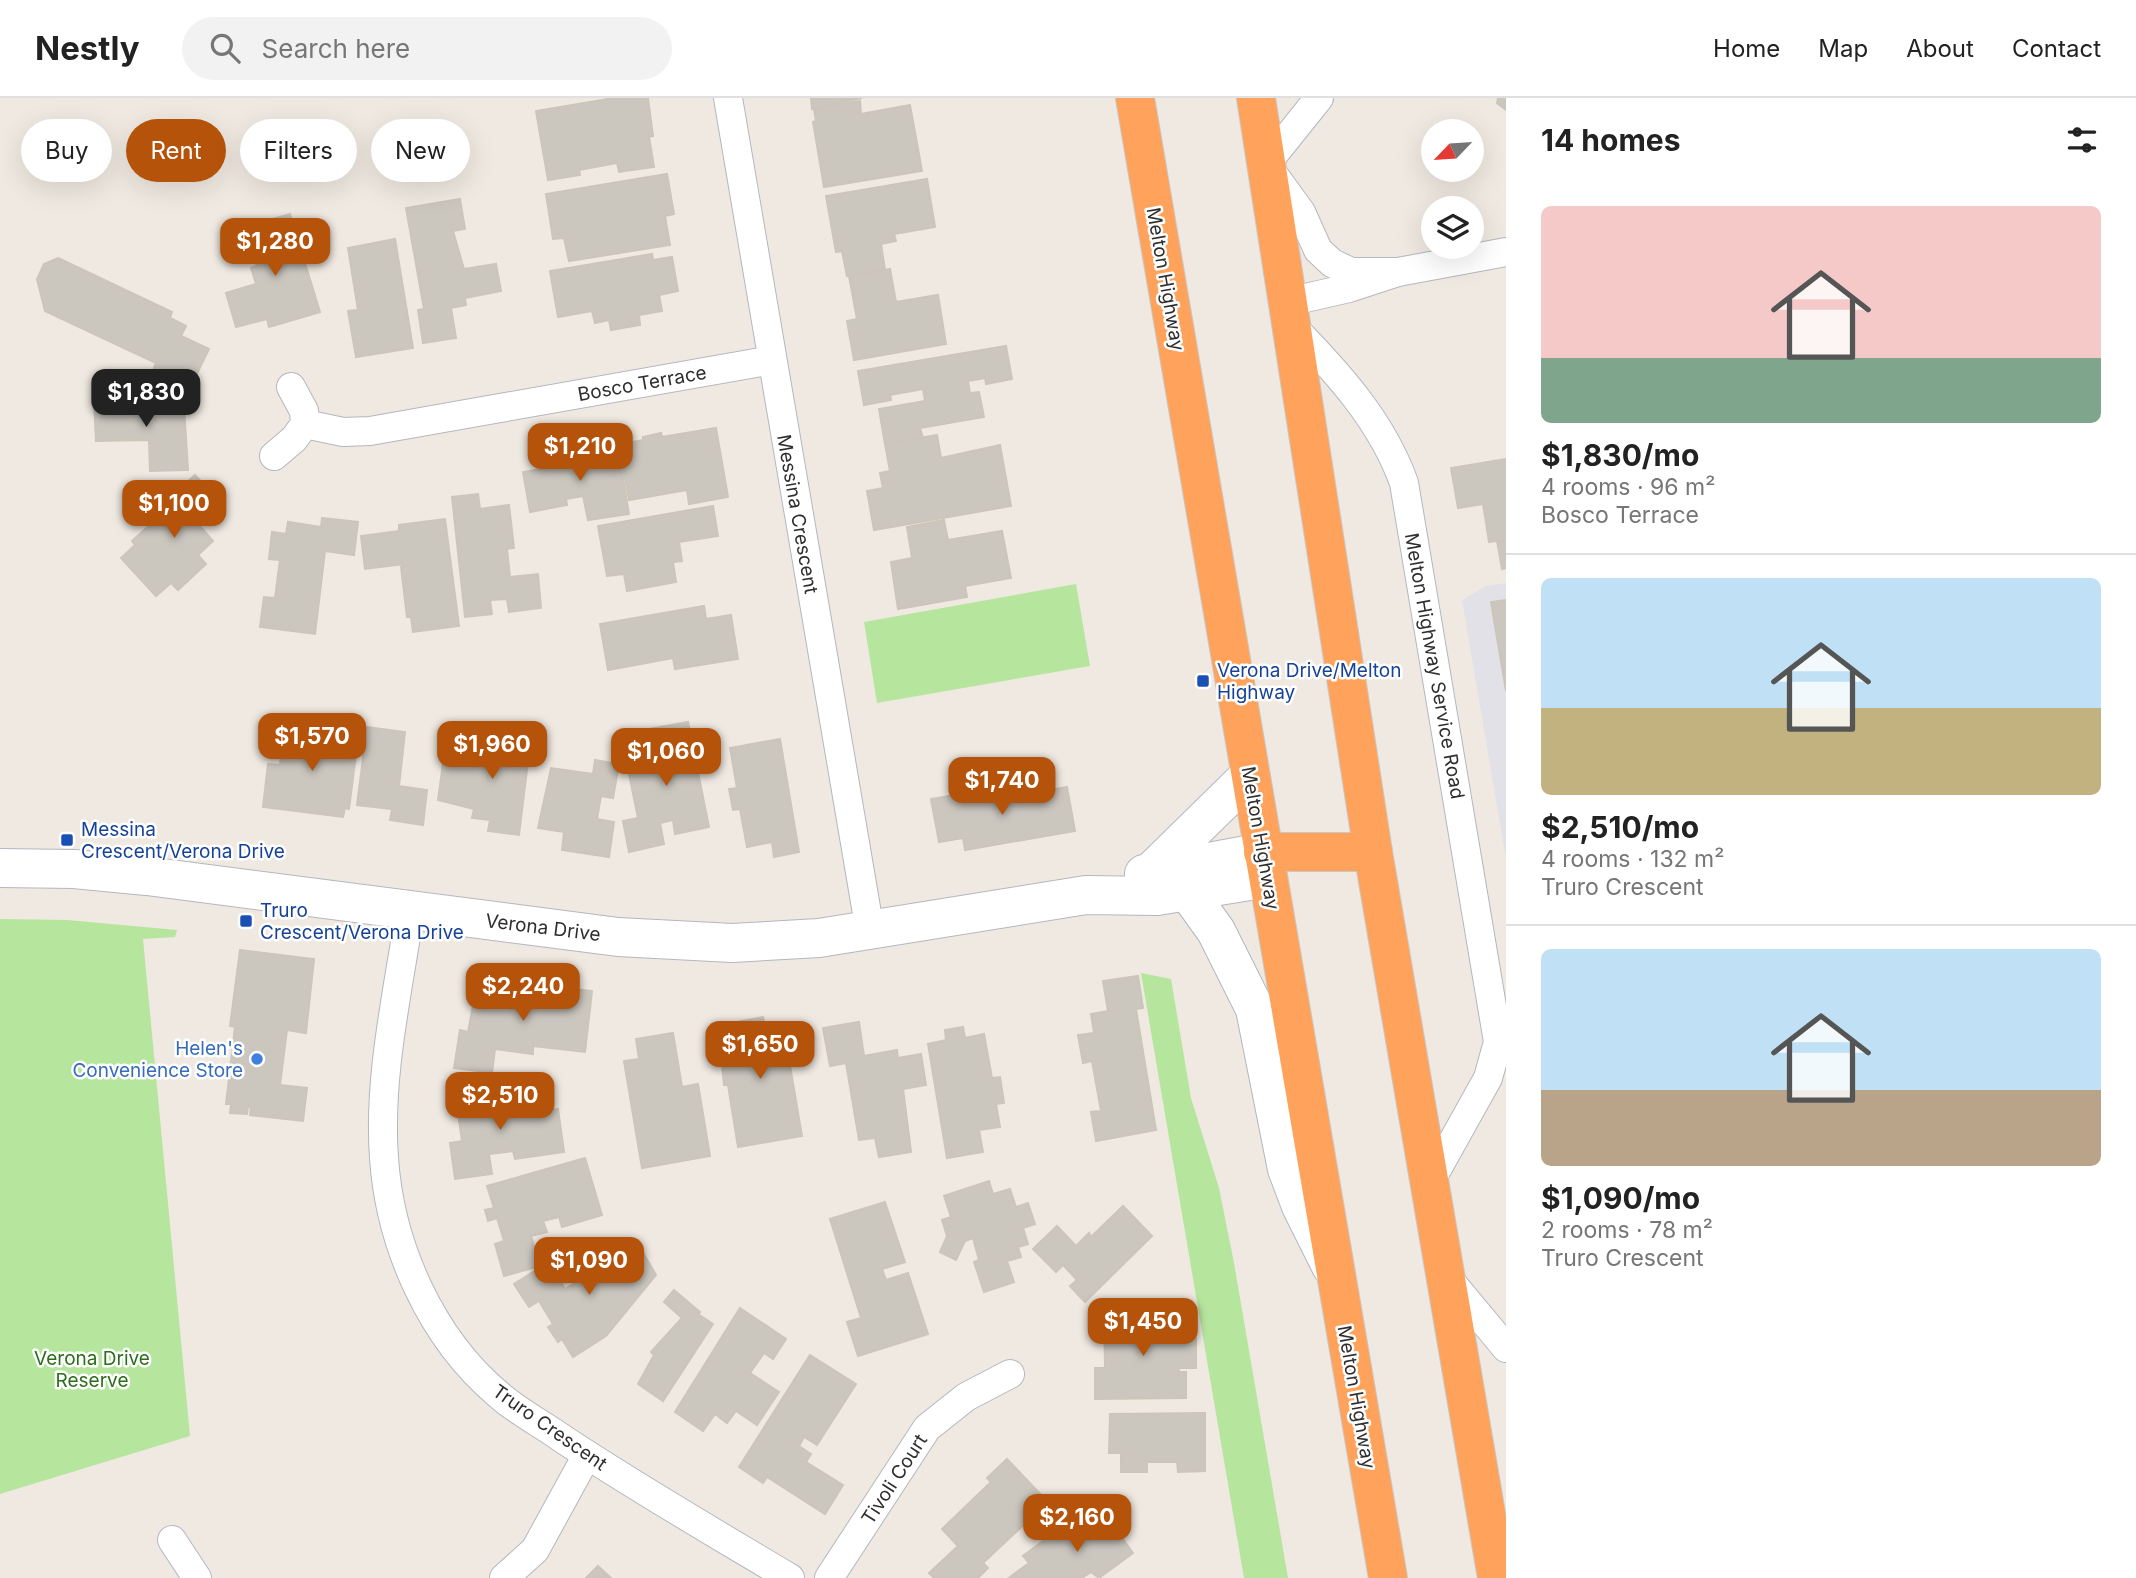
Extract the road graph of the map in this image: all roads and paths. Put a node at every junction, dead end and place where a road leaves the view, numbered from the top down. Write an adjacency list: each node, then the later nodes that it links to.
1 (728, 98): 9 (street, Messina Crescent)
2 (1135, 98): 13 (highway, Melton Highway)
3 (1256, 98): 5 (highway)
4 (1319, 98): 5 (street)
5 (1266, 164): 7 (street); 8 (highway)
6 (1506, 253): 7 (street)
7 (1398, 272): 8 (street)
8 (1290, 314): 14 (highway); 22 (street, Melton Highway Service Road)
9 (772, 360): 11 (street, Bosco Terrace); 21 (street, Messina Crescent)
10 (291, 387): 11 (street)
11 (305, 424): 12 (street)
12 (274, 456)
13 (1250, 775): 15 (highway, Melton Highway); 17 (street)
14 (1373, 852): 15 (highway); 24 (highway)
15 (1266, 865): 17 (street, Verona Drive); 18 (street, Verona Drive); 26 (highway, Melton Highway)
16 (0, 868): 20 (street, Verona Drive)
17 (1152, 871): 19 (street, Verona Drive)
18 (1188, 892): 19 (street, Verona Drive); 26 (street)
19 (1086, 895): 21 (street, Verona Drive)
20 (410, 911): 21 (street, Verona Drive); 29 (street, Truro Crescent)
21 (870, 931)
22 (1498, 1042): 23 (street, Melton Highway Service Road); 24 (street, Melton Highway Service Road)
23 (1506, 1088)
24 (1430, 1182): 25 (highway)
25 (1445, 1275): 27 (street); 36 (highway)
26 (1336, 1277): 35 (highway, Melton Highway)
27 (1506, 1348)
28 (1010, 1374): 34 (street, Tivoli Court)
29 (587, 1455): 32 (street); 33 (street, Truro Crescent)
30 (172, 1540): 31 (street)
31 (197, 1578)
32 (504, 1578)
33 (790, 1578)
34 (830, 1578)
35 (1388, 1578)
36 (1497, 1578)

